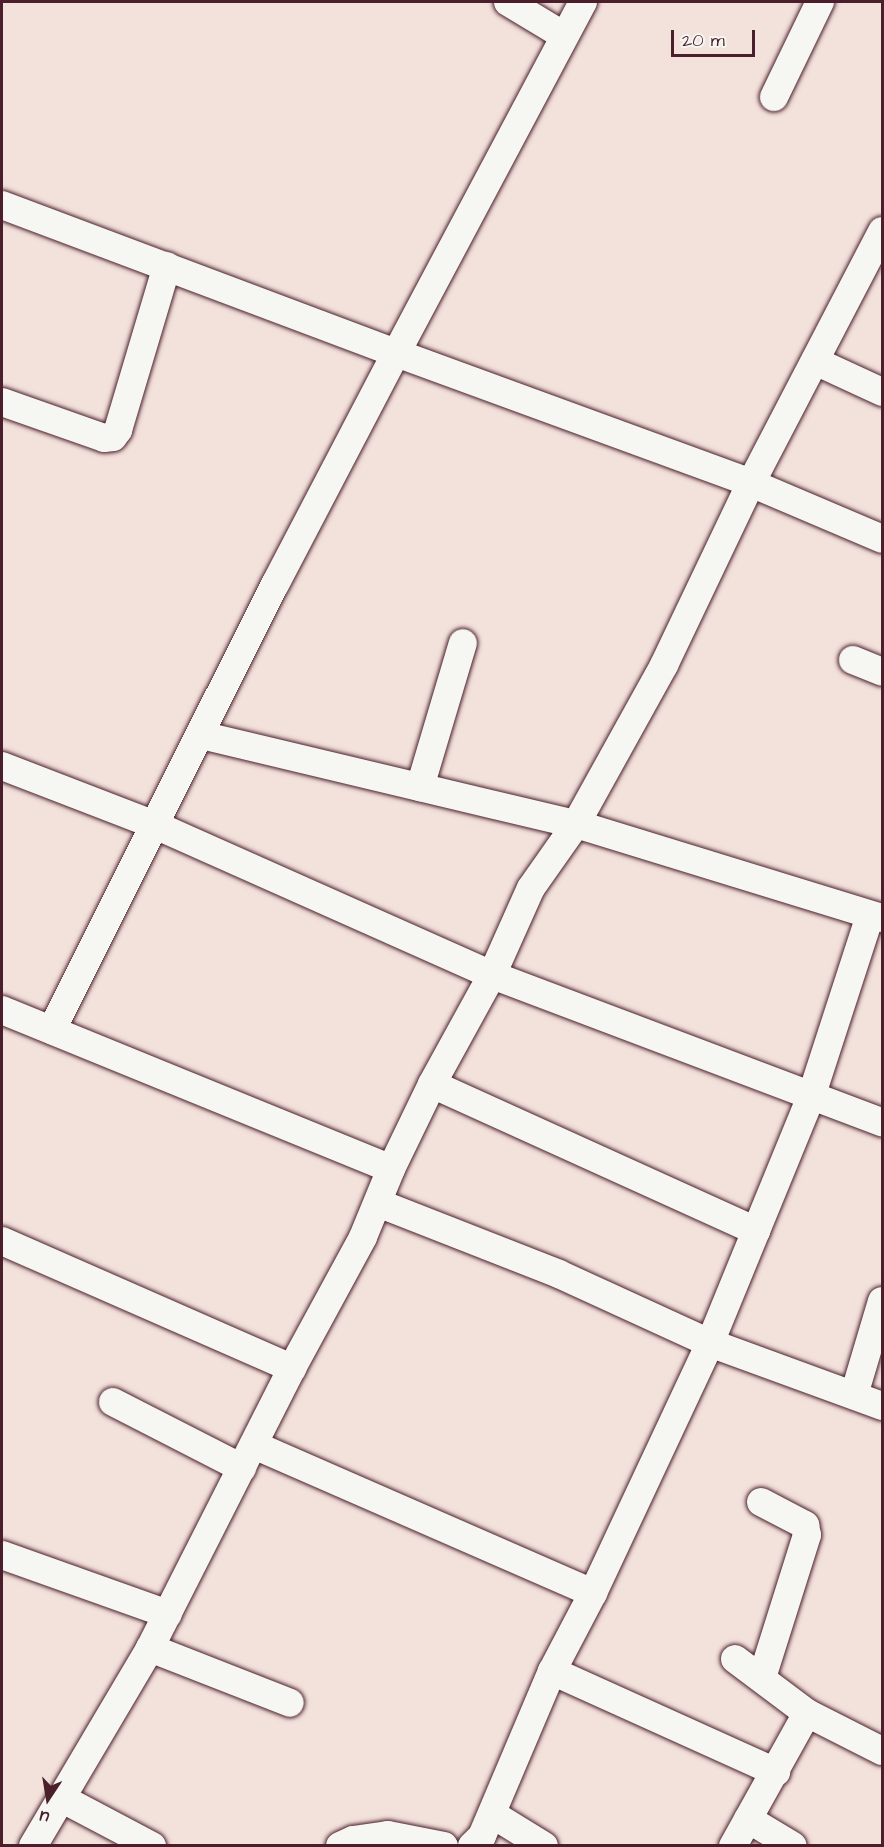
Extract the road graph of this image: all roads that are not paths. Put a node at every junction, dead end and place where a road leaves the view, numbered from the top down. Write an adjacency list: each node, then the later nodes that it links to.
1 (508, 2): 4 (street)
2 (583, 2): 4 (street)
3 (820, 2): 5 (street)
4 (564, 35): 9 (street)
5 (774, 97)
6 (2, 205): 8 (street)
7 (882, 231): 10 (street)
8 (167, 266): 9 (street); 12 (street)
9 (396, 353): 13 (street); 18 (street)
10 (815, 360): 11 (street); 13 (street)
11 (882, 392)
12 (2, 402)
13 (751, 483): 14 (street); 21 (street)
14 (882, 539)
15 (463, 643): 20 (street)
16 (853, 660): 17 (street)
17 (882, 672)
18 (201, 735): 20 (street); 22 (street)
19 (2, 766): 22 (street)
20 (420, 787): 21 (street)
21 (576, 824): 23 (street); 24 (street)
22 (155, 825): 24 (street); 26 (street)
23 (876, 917): 28 (street)
24 (492, 975): 27 (street); 28 (street)
25 (2, 1010): 26 (street)
26 (52, 1029): 30 (street)
27 (432, 1084): 30 (street); 32 (street)
28 (812, 1094): 29 (street); 32 (street)
29 (882, 1122)
30 (391, 1170): 31 (street)
31 (378, 1203): 35 (street); 36 (street)
32 (756, 1231): 35 (street)
33 (2, 1241): 36 (street)
34 (882, 1301): 37 (street)
35 (710, 1343): 37 (street); 43 (street)
36 (291, 1368): 40 (street)
37 (854, 1395): 39 (street)
38 (113, 1402): 40 (street)
39 (882, 1406)
40 (248, 1456): 43 (street); 44 (street)
41 (761, 1502): 48 (street)
42 (2, 1555): 44 (street)
43 (592, 1593): 47 (street)
44 (168, 1614): 45 (street)
45 (150, 1648): 49 (street); 53 (street)
46 (735, 1659): 48 (street)
47 (552, 1671): 52 (street); 54 (street)
48 (762, 1678): 50 (street)
49 (290, 1703)
50 (807, 1713): 51 (street); 52 (street)
51 (882, 1751)
52 (776, 1772): 55 (street)
53 (61, 1798): 56 (street); 57 (street)
54 (492, 1814): 60 (street); 61 (street)
55 (748, 1819): 62 (street); 63 (street)
56 (33, 1845)
57 (152, 1845)
58 (340, 1845): 59 (street)
59 (444, 1845)
60 (472, 1845)
61 (544, 1845)
62 (734, 1845)
63 (793, 1845)

